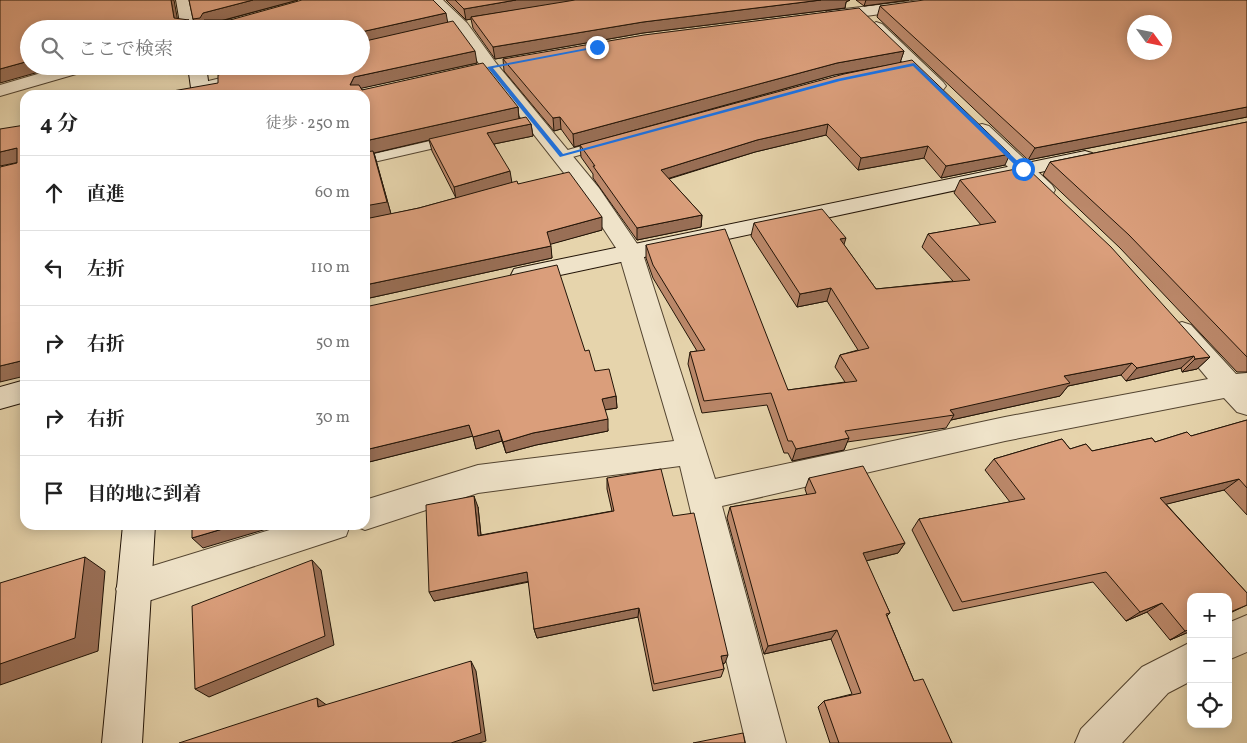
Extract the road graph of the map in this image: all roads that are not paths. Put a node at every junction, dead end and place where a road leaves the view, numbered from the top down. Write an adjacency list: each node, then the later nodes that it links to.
1 (183, 0): 6 (street)
2 (435, 0): 8 (street)
3 (956, 0): 4 (street)
4 (855, 7): 5 (street); 16 (street)
5 (808, 18)
6 (187, 20)
7 (509, 63): 8 (street)
8 (490, 67): 9 (street); 18 (street)
9 (471, 71)
10 (54, 75): 15 (street)
11 (197, 75): 13 (street)
12 (256, 75): 14 (lane)
13 (200, 90)
14 (203, 90)
15 (0, 91)
16 (948, 97)
17 (969, 117): 25 (street)
18 (535, 121): 19 (lane); 23 (street)
19 (516, 125)
20 (469, 136): 24 (lane)
21 (616, 140): 23 (lane)
22 (1101, 154): 25 (street)
23 (562, 156): 26 (street)
24 (370, 159)
25 (1023, 169): 28 (street); 29 (street)
26 (574, 172): 27 (lane); 29 (street)
27 (556, 177)
28 (1057, 202)
29 (630, 251): 30 (street); 35 (street)
30 (498, 281)
31 (1171, 320): 32 (street)
32 (1242, 391): 36 (street)
33 (20, 392): 34 (street)
34 (0, 398)
35 (692, 452): 36 (street); 37 (street)
36 (703, 496): 45 (street)
37 (370, 513)
38 (139, 530): 40 (street)
39 (318, 530): 40 (street)
40 (133, 589): 44 (street)
41 (1247, 633): 42 (street)
42 (1232, 640)
43 (1187, 663): 46 (street)
44 (122, 743)
45 (766, 743)
46 (1095, 743)

